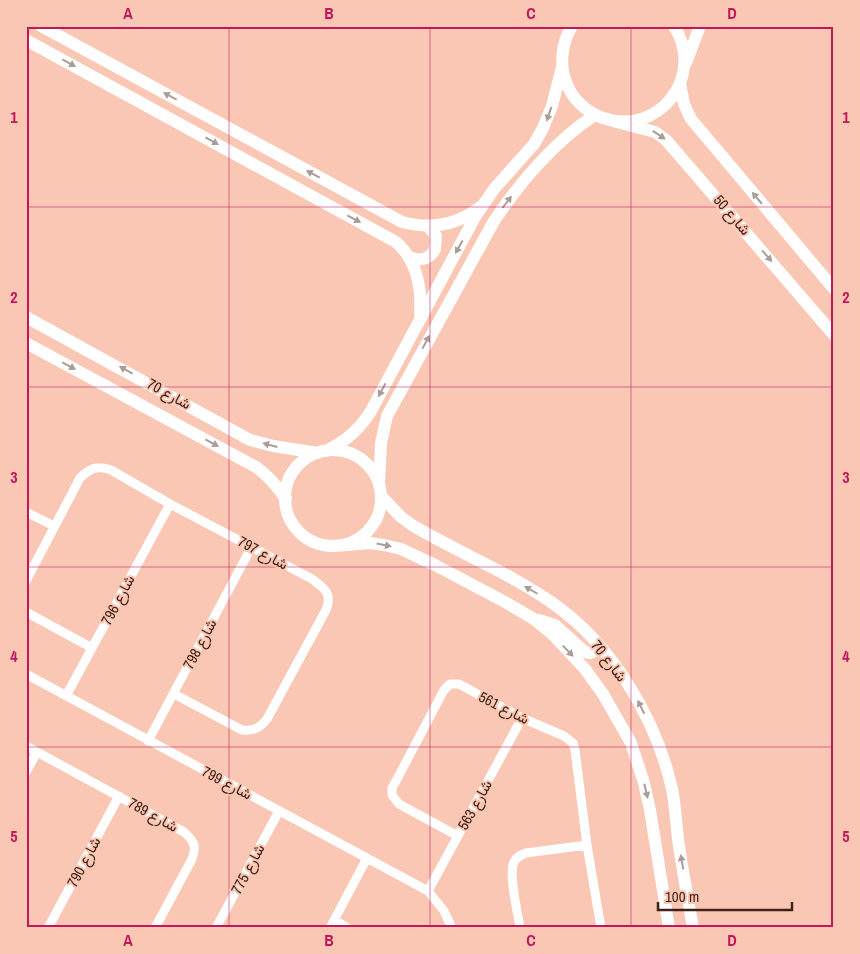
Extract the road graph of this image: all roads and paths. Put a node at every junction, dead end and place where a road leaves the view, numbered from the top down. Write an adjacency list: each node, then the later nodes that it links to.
1 (41, 26): 14 (main road, one-way to 1)
2 (562, 26): 7 (main road)
3 (572, 26): 7 (main road)
4 (674, 26): 8 (main road)
5 (700, 26): 8 (main road)
6 (26, 40): 15 (main road, one-way to 15)
7 (564, 42): 9 (main road)
8 (685, 65): 10 (main road)
9 (562, 67): 11 (main road); 13 (main road, one-way to 13)
10 (680, 84): 12 (main road); 16 (main road, شارع 50, one-way to 10)
11 (595, 115): 12 (main road, شارع 50); 22 (main road, one-way to 11)
12 (613, 121): 19 (main road, شارع 50, one-way to 19)
13 (483, 204): 14 (main road); 18 (main road, one-way to 18)
14 (428, 226): 15 (main road)
15 (410, 258): 18 (main road)
16 (834, 289)
17 (26, 317): 21 (main road, شارع 70, one-way to 17)
18 (420, 318): 21 (main road, one-way to 21)
19 (834, 335)
20 (26, 343): 23 (main road, شارع 70, one-way to 23)
21 (322, 452): 22 (main road); 23 (main road)
22 (380, 491): 27 (main road); 33 (main road, شارع 70, one-way to 22)
23 (286, 499): 27 (main road)
24 (170, 504): 26 (street, شارع 797); 28 (street, شارع 797); 32 (street, شارع 796)
25 (26, 512): 26 (street)
26 (54, 526): 29 (street, شارع 797)
27 (335, 546): 31 (main road, شارع 70, one-way to 31)
28 (251, 548): 35 (street, شارع 798); 35 (street, شارع 797)
29 (26, 581)
30 (26, 612): 32 (street)
31 (534, 620): 33 (main road); 56 (main road, شارع 70, one-way to 56)
32 (92, 648): 36 (street, شارع 796)
33 (601, 648): 57 (main road, شارع 70, one-way to 33)
34 (26, 674): 36 (street, شارع 799)
35 (174, 694): 38 (street, شارع 798)
36 (66, 696): 38 (street, شارع 799)
37 (522, 718): 44 (street, شارع 563); 44 (street, شارع 561); 45 (street, شارع 561)
38 (148, 741): 43 (street, شارع 799)
39 (26, 746): 40 (street, شارع 789)
40 (37, 752): 41 (street); 42 (street, شارع 789)
41 (26, 772)
42 (119, 796): 49 (street, شارع 790); 50 (street, شارع 789)
43 (279, 811): 46 (street, شارع 799); 51 (street, شارع 775)
44 (458, 836): 47 (street, شارع 563)
45 (586, 845): 54 (street); 55 (street, شارع 561)
46 (367, 858): 47 (street, شارع 799); 48 (street)
47 (428, 891): 53 (street)
48 (332, 924): 52 (street)
49 (48, 928)
50 (155, 928)
51 (216, 928)
52 (348, 928)
53 (452, 928)
54 (520, 928)
55 (601, 928)
56 (669, 928)
57 (693, 928)

